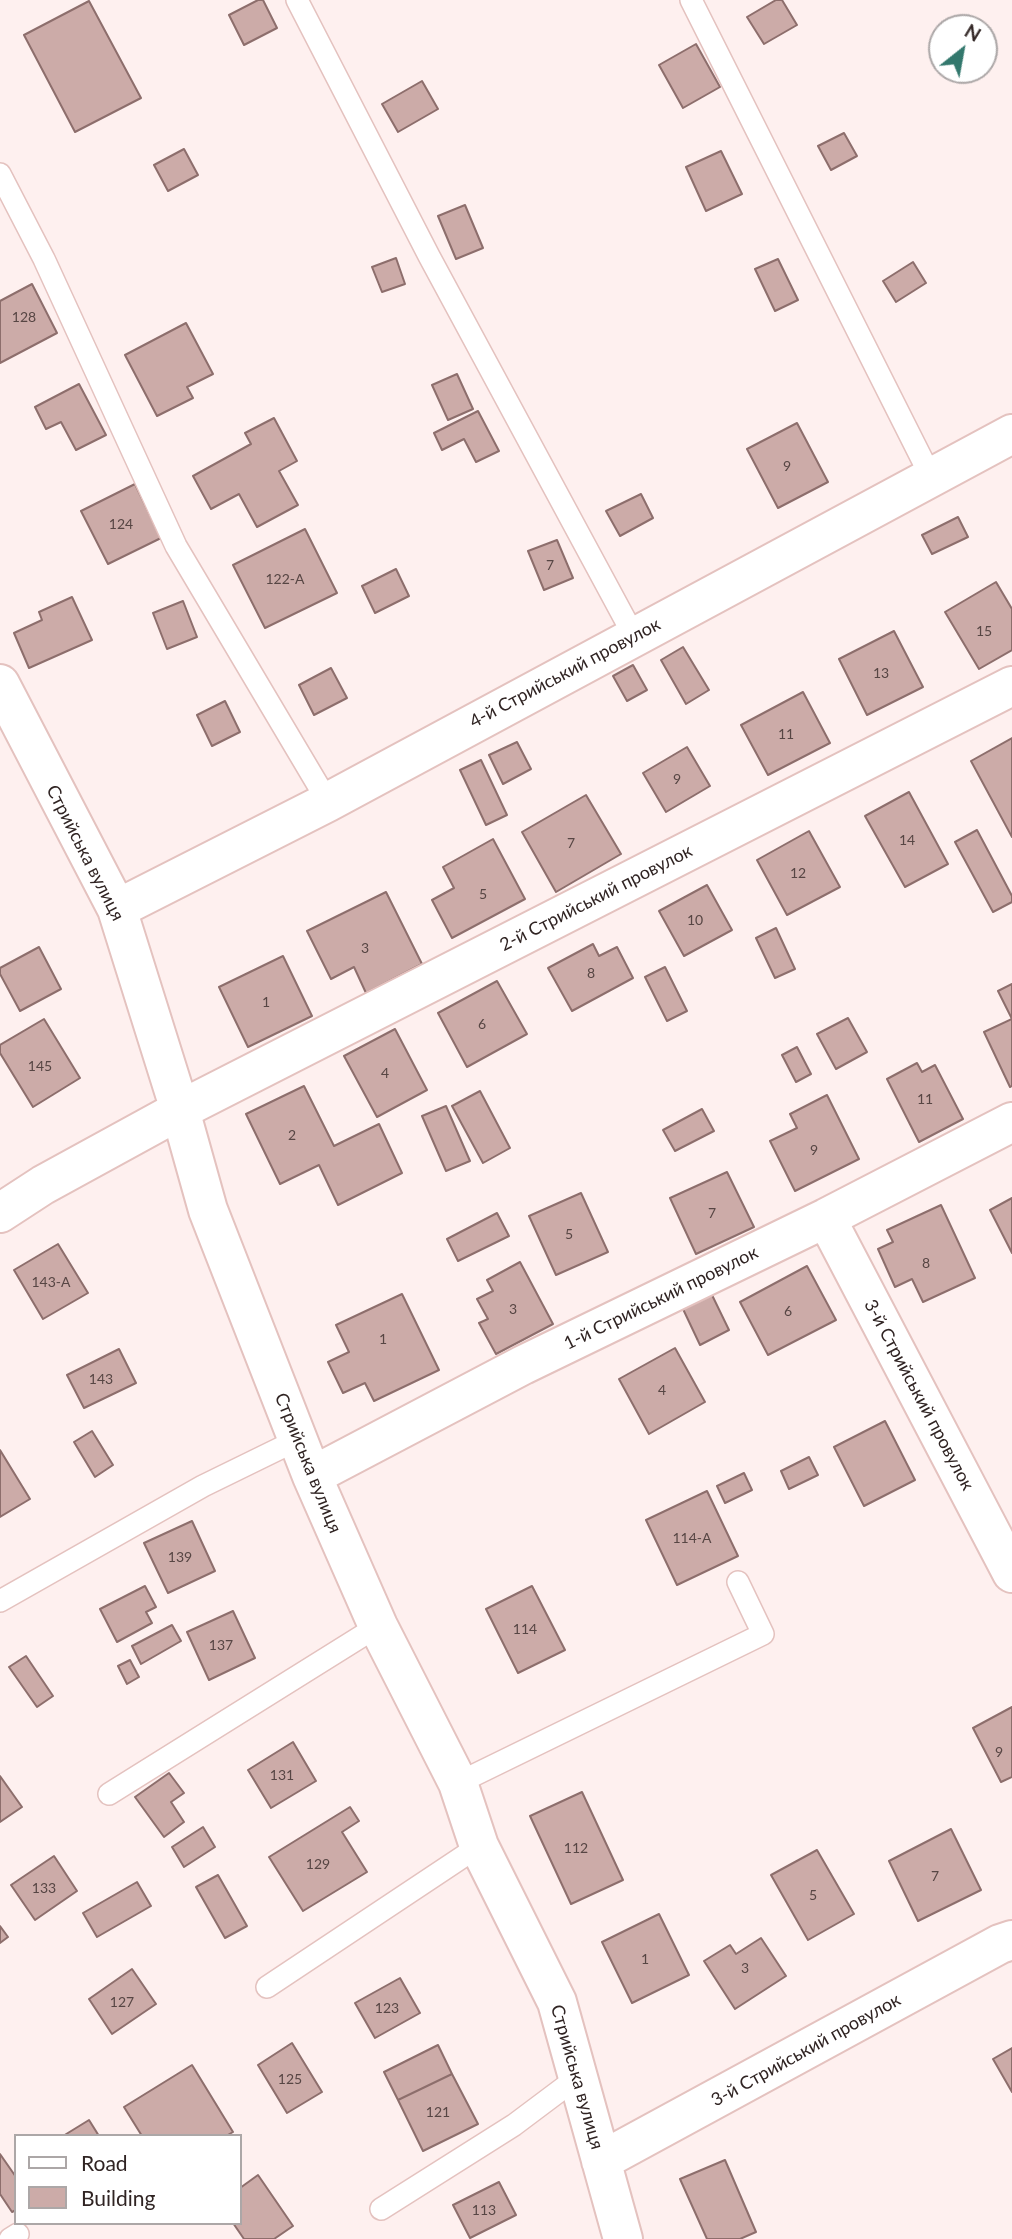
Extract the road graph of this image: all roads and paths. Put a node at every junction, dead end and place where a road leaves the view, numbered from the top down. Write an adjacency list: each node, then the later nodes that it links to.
1 (298, 0): 6 (lane)
2 (691, 0): 5 (lane)
3 (0, 174): 10 (lane)
4 (1012, 434): 5 (street, 4-й Стрийський провулок)
5 (932, 479): 6 (street, 4-й Стрийський провулок)
6 (634, 636): 10 (street, 4-й Стрийський провулок)
7 (0, 684): 9 (street, Стрийська вулиця)
8 (1012, 686): 12 (street, 2-й Стрийський провулок)
9 (13, 744): 11 (street, Стрийська вулиця)
10 (328, 802): 11 (street, 4-й Стрийський провулок)
11 (117, 909): 12 (street, Стрийська вулиця)
12 (180, 1110): 14 (street, 2-й Стрийський провулок); 16 (street, Стрийська вулиця)
13 (1012, 1122): 15 (street, 1-й Стрийський провулок)
14 (0, 1213)
15 (825, 1217): 17 (street, 1-й Стрийський провулок); 18 (street, 3-й Стрийський провулок)
16 (297, 1440): 17 (street, Стрийська вулиця); 20 (lane)
17 (312, 1476): 21 (street, Стрийська вулиця)
18 (1012, 1573)
19 (738, 1582): 22 (lane)
20 (0, 1601)
21 (377, 1626): 22 (street, Стрийська вулиця); 23 (lane)
22 (458, 1783): 24 (street, Стрийська вулиця)
23 (109, 1794)
24 (479, 1846): 26 (lane); 27 (street, Стрийська вулиця)
25 (1012, 1940): 28 (street, 3-й Стрийський провулок)
26 (267, 1987)
27 (578, 2077): 28 (street, Стрийська вулиця); 29 (lane)
28 (601, 2161): 30 (street, Стрийська вулиця)
29 (381, 2209)
30 (623, 2239)

